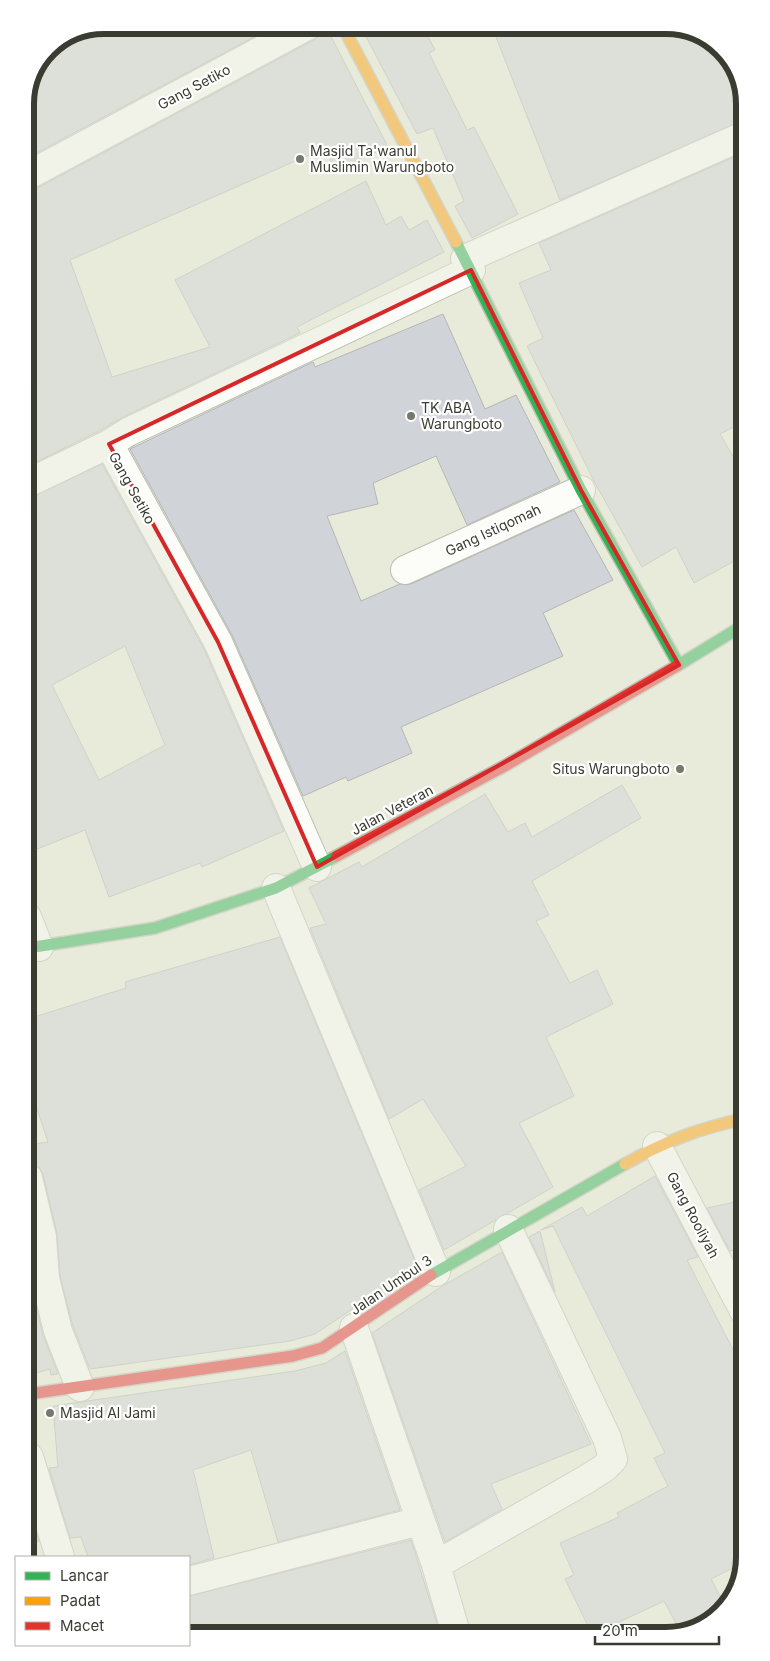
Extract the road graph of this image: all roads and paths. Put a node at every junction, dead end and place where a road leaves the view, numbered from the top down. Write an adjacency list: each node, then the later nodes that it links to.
1 (292, 34): 4 (street, Gang Setiko)
2 (347, 34): 5 (street)
3 (736, 139): 5 (street, Gang Setiko)
4 (34, 172)
5 (468, 264): 6 (street, Gang Setiko); 8 (street)
6 (109, 444): 7 (street); 12 (street, Gang Setiko)
7 (34, 480)
8 (581, 490): 9 (street, Gang Istiqomah); 11 (street)
9 (405, 570)
10 (736, 630): 11 (street, Jalan Veteran)
11 (679, 665): 12 (street, Jalan Veteran)
12 (318, 867): 13 (street, Jalan Veteran)
13 (276, 888): 14 (street, Jalan Veteran); 19 (street)
14 (34, 948)
15 (736, 1121): 16 (street, Jalan Umbul 3)
16 (657, 1146): 18 (street, Jalan Umbul 3); 20 (street, Gang Rooliyah)
17 (34, 1203): 22 (street)
18 (508, 1229): 19 (street, Jalan Umbul 3); 27 (street)
19 (436, 1272): 21 (street, Jalan Umbul 3)
20 (736, 1296)
21 (354, 1328): 22 (street, Jalan Umbul 3); 25 (street)
22 (80, 1387): 23 (street, Jalan Umbul 3)
23 (34, 1393)
24 (34, 1473): 26 (street)
25 (420, 1521): 27 (street); 28 (street)
26 (60, 1556)
27 (436, 1565): 29 (street)
28 (190, 1581)
29 (454, 1627)

